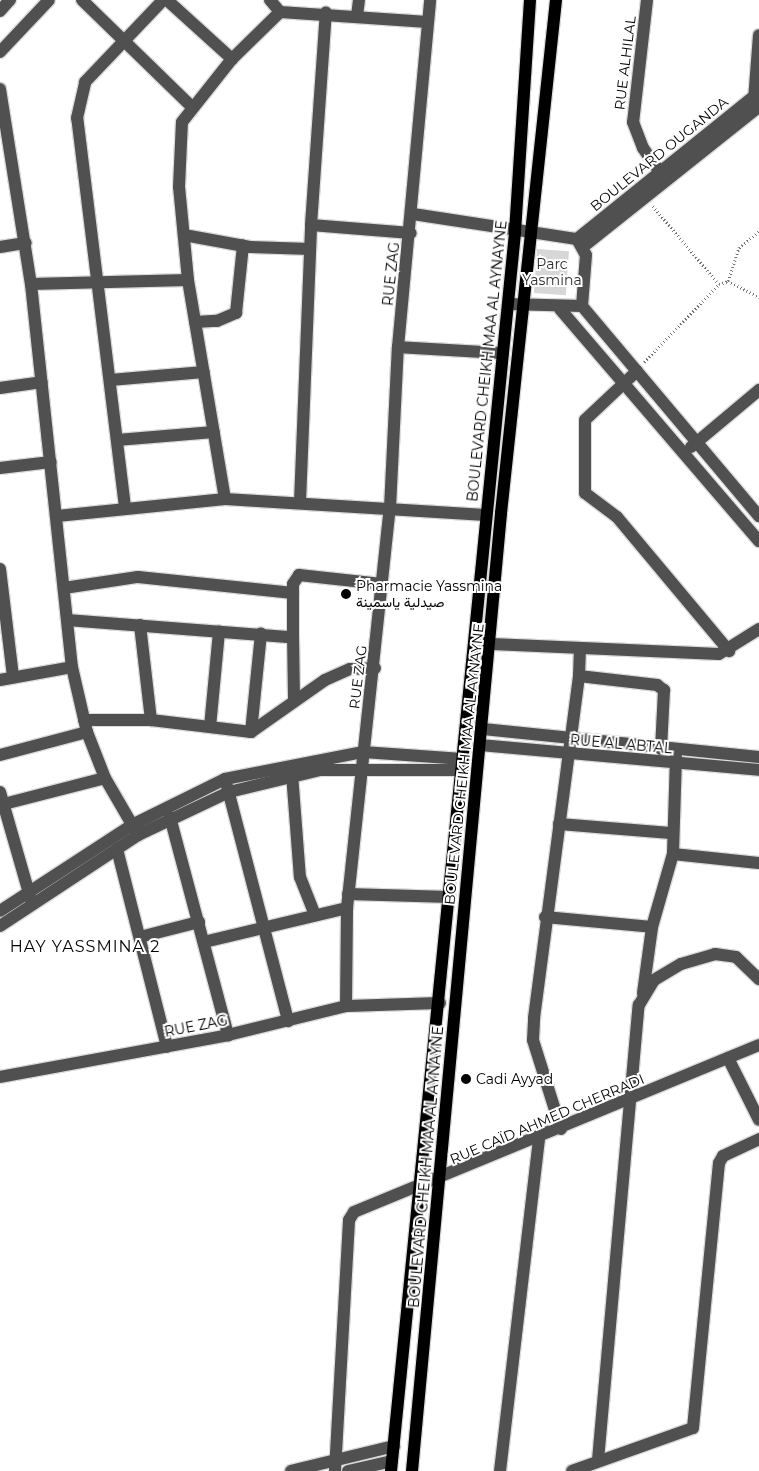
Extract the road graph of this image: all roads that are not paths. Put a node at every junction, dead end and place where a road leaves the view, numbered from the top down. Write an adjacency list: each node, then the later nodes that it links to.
1 (10, 0): 11 (street)
2 (49, 0): 18 (street)
3 (82, 0): 17 (street)
4 (165, 0): 17 (street); 19 (street)
5 (270, 0): 12 (street)
6 (360, 0): 14 (street)
7 (430, 0): 15 (street, RUE ZAG)
8 (530, 0): 26 (main road, BOULEVARD CHEIKH MAA AL AYNAYNE)
9 (556, 0): 29 (main road, BOULEVARD CHEIKH MAA AL AYNAYNE)
10 (648, 0): 23 (street, RUE ALHILAL)
11 (0, 11)
12 (280, 12): 13 (street); 19 (street)
13 (326, 13): 14 (street); 25 (street)
14 (358, 16): 15 (street)
15 (428, 22): 24 (street, RUE ZAG)
16 (759, 35): 21 (street)
17 (124, 39): 22 (street); 36 (street)
18 (0, 52)
19 (232, 59): 22 (street)
20 (0, 89): 31 (street)
21 (757, 101): 23 (street, BOULEVARD OUGANDA)
22 (191, 106): 28 (street)
23 (664, 177): 30 (street, BOULEVARD OUGANDA); 30 (street, BOULEVARD OUGANDA)
24 (413, 214): 26 (street); 27 (street, RUE ZAG)
25 (311, 225): 27 (street); 34 (street)
26 (515, 232): 29 (street); 38 (main road, BOULEVARD CHEIKH MAA AL AYNAYNE)
27 (410, 233): 43 (street, RUE ZAG)
28 (184, 235): 32 (street); 35 (street)
29 (531, 235): 30 (street); 39 (main road, BOULEVARD CHEIKH MAA AL AYNAYNE)
30 (576, 241): 40 (street)
31 (26, 243): 33 (street); 37 (street)
32 (243, 244): 34 (street); 42 (street)
33 (0, 247)
34 (310, 249): 59 (street)
35 (188, 280): 36 (street); 42 (street)
36 (100, 281): 37 (street); 47 (street)
37 (31, 284): 49 (street)
38 (508, 304): 39 (street); 44 (main road, BOULEVARD CHEIKH MAA AL AYNAYNE)
39 (526, 304): 41 (street); 76 (main road, BOULEVARD CHEIKH MAA AL AYNAYNE)
40 (582, 306): 41 (street); 45 (street)
41 (560, 308): 48 (street)
42 (195, 322): 46 (street)
43 (398, 347): 44 (street); 61 (street, RUE ZAG)
44 (503, 353): 63 (main road, BOULEVARD CHEIKH MAA AL AYNAYNE)
45 (637, 371): 48 (street); 54 (street)
46 (204, 372): 47 (street); 52 (street)
47 (110, 380): 53 (street)
48 (623, 381): 55 (street); 78 (street)
49 (42, 382): 50 (street); 56 (street)
50 (0, 388)
51 (759, 390): 54 (street)
52 (214, 432): 53 (street); 58 (street)
53 (117, 440): 60 (street)
54 (697, 441): 55 (street); 62 (street)
55 (685, 452): 65 (street)
56 (51, 462): 57 (street); 64 (street)
57 (0, 468)
58 (225, 499): 59 (street); 60 (street)
59 (300, 502): 61 (street)
60 (125, 507): 64 (street)
61 (390, 508): 63 (street); 67 (street, RUE ZAG)
62 (758, 512)
63 (486, 515): 98 (main road, BOULEVARD CHEIKH MAA AL AYNAYNE)
64 (57, 516): 68 (street)
65 (759, 541)
66 (0, 569): 82 (street)
67 (382, 584): 69 (street); 80 (street, RUE ZAG)
68 (64, 588): 69 (street); 70 (street)
69 (293, 593): 75 (street)
70 (67, 620): 71 (street); 79 (street)
71 (140, 625): 73 (street); 85 (street)
72 (759, 629): 78 (street)
73 (219, 630): 74 (street); 87 (street)
74 (261, 634): 75 (street); 89 (street)
75 (287, 636): 84 (street)
76 (492, 644): 77 (street); 88 (main road, BOULEVARD CHEIKH MAA AL AYNAYNE)
77 (580, 648): 78 (street); 81 (street)
78 (729, 651)
79 (72, 667): 82 (street); 86 (street)
80 (375, 668): 84 (street); 93 (street, RUE ZAG)
81 (579, 676): 90 (street); 92 (street)
82 (13, 677): 83 (street)
83 (0, 680)
84 (294, 700): 89 (street)
85 (150, 720): 86 (street); 87 (street)
86 (86, 726): 94 (street); 102 (street)
87 (210, 727): 89 (street)
88 (483, 730): 90 (street, RUE AL ABTAL); 91 (main road, BOULEVARD CHEIKH MAA AL AYNAYNE)
89 (251, 732)
90 (573, 742): 92 (street, RUE AL ABTAL); 95 (street)
91 (480, 745): 95 (street, RUE AL ABTAL); 141 (main road, BOULEVARD CHEIKH MAA AL AYNAYNE)
92 (661, 749): 96 (street, RUE AL ABTAL)
93 (363, 752): 98 (street); 99 (street, RUE ZAG); 103 (street)
94 (0, 755)
95 (571, 756): 96 (street, RUE AL ABTAL); 107 (street)
96 (676, 757): 97 (street, RUE AL ABTAL); 100 (street, RUE AL ABTAL); 109 (street)
97 (759, 757)
98 (462, 765): 99 (street); 114 (main road, BOULEVARD CHEIKH MAA AL AYNAYNE)
99 (360, 768): 101 (street); 113 (street, RUE ZAG)
100 (759, 770)
101 (292, 774): 104 (street); 118 (street)
102 (105, 778): 105 (street); 108 (street)
103 (225, 779): 104 (street); 108 (street)
104 (229, 792): 106 (street); 123 (street)
105 (1, 800): 115 (street)
106 (170, 818): 108 (street); 120 (street)
107 (559, 824): 109 (street); 119 (street)
108 (135, 830): 110 (street); 115 (street)
109 (671, 833): 111 (street)
110 (117, 849): 115 (street); 124 (street)
111 (673, 854): 112 (street); 122 (street)
112 (759, 863)
113 (348, 894): 114 (street); 116 (street, RUE ZAG)
114 (450, 897): 128 (main road, BOULEVARD CHEIKH MAA AL AYNAYNE)
115 (30, 898): 117 (street); 121 (street)
116 (346, 908): 118 (street); 129 (street, RUE ZAG)
117 (0, 911)
118 (315, 915): 123 (street)
119 (545, 917): 122 (street); 138 (street)
120 (199, 922): 124 (street); 125 (street)
121 (0, 926)
122 (652, 927): 127 (street)
123 (265, 928): 125 (street); 130 (street)
124 (140, 937): 133 (street)
125 (204, 942): 131 (street)
126 (759, 979): 127 (street)
127 (643, 993): 136 (street)
128 (440, 1003): 129 (street); 142 (main road, BOULEVARD CHEIKH MAA AL AYNAYNE)
129 (346, 1006): 130 (street, RUE ZAG)
130 (288, 1021): 131 (street, RUE ZAG)
131 (228, 1035): 133 (street, RUE ZAG)
132 (759, 1045): 134 (street, RUE CAÏD AHMED CHERRADI)
133 (167, 1047): 135 (street, RUE ZAG)
134 (728, 1058): 136 (street, RUE CAÏD AHMED CHERRADI); 137 (street)
135 (0, 1077)
136 (631, 1100): 138 (street, RUE CAÏD AHMED CHERRADI); 144 (street)
137 (759, 1120)
138 (561, 1129): 139 (street, RUE CAÏD AHMED CHERRADI)
139 (539, 1138): 141 (street, RUE CAÏD AHMED CHERRADI); 150 (street)
140 (759, 1139): 144 (street)
141 (442, 1179): 142 (street, RUE CAÏD AHMED CHERRADI); 149 (main road, BOULEVARD CHEIKH MAA AL AYNAYNE)
142 (422, 1187): 143 (main road, BOULEVARD CHEIKH MAA AL AYNAYNE); 145 (street, RUE CAÏD AHMED CHERRADI)
143 (394, 1446): 145 (street); 146 (main road, BOULEVARD CHEIKH MAA AL AYNAYNE)
144 (598, 1460): 151 (street)
145 (334, 1466): 147 (street)
146 (391, 1466): 148 (street)
147 (291, 1471)
148 (348, 1471)
149 (412, 1471)
150 (500, 1471)
151 (572, 1471)

